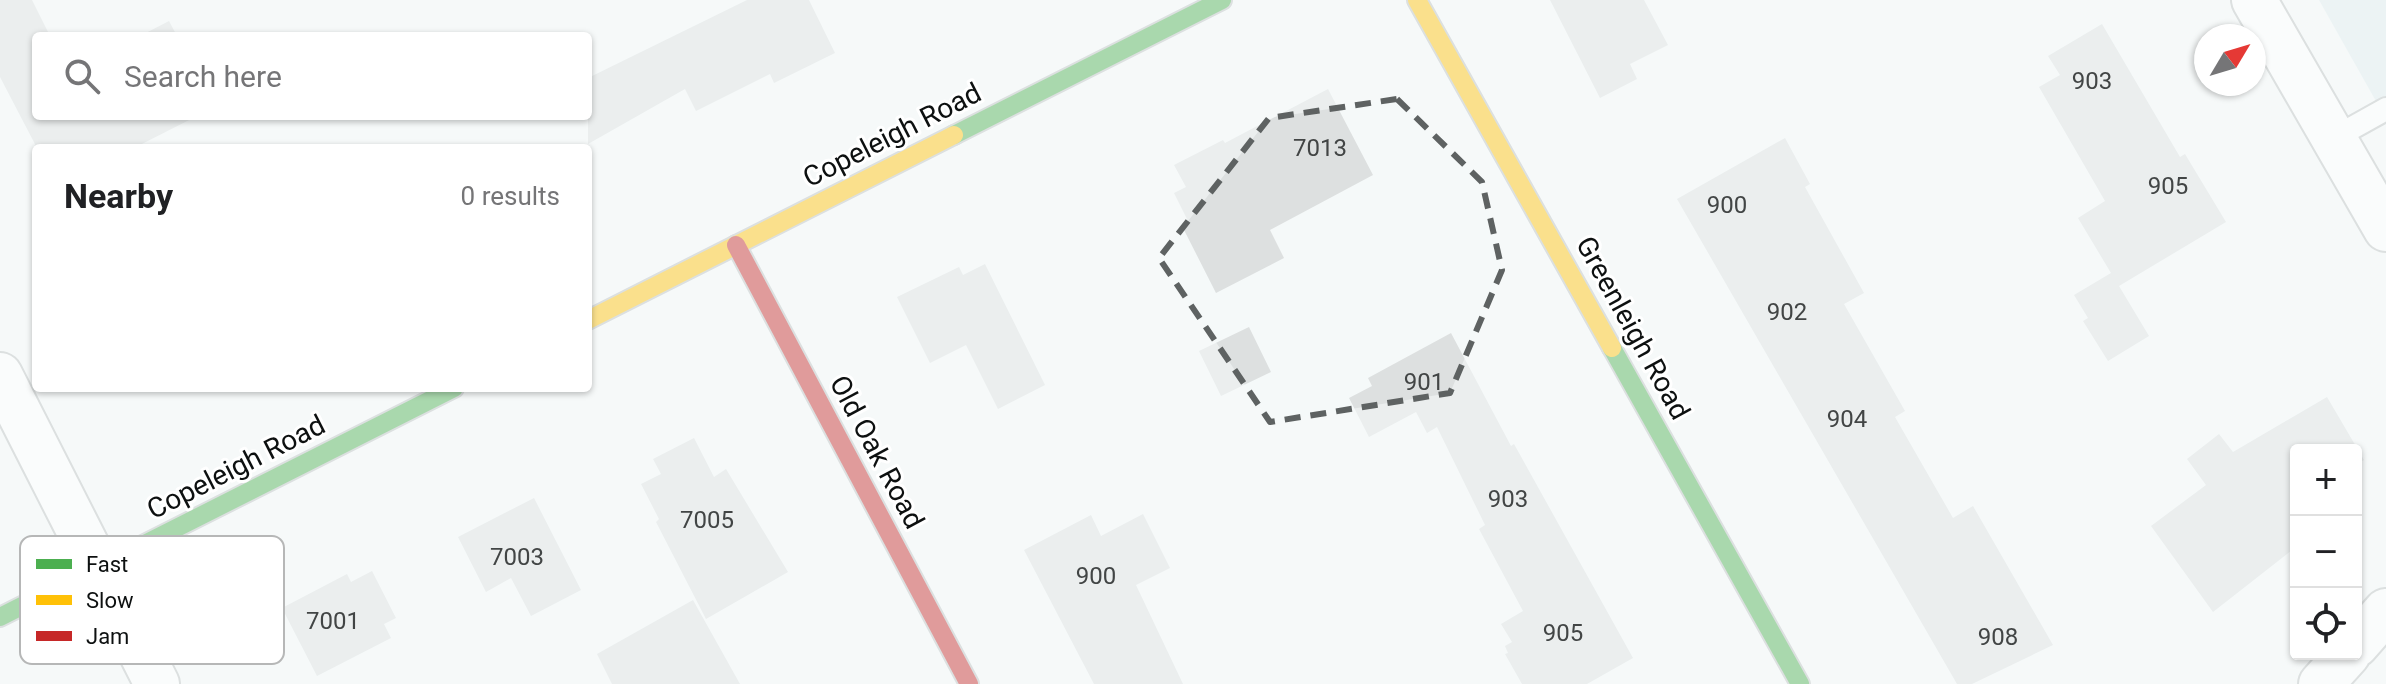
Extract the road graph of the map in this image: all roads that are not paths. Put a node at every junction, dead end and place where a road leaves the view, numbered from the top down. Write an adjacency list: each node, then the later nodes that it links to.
1 (1222, 0): 7 (street, Copeleigh Road)
2 (1417, 0): 21 (street, Greenleigh Road)
3 (2254, 0): 5 (street)
4 (2386, 109): 5 (lane)
5 (2334, 138): 6 (street)
6 (2386, 229)
7 (736, 245): 8 (street, Copeleigh Road); 20 (street, Old Oak Road)
8 (592, 318)
9 (0, 375): 11 (street)
10 (446, 392): 12 (street, Copeleigh Road)
11 (82, 536)
12 (161, 536)
13 (20, 607): 15 (street, Copeleigh Road)
14 (2386, 611): 16 (street)
15 (0, 617)
16 (2362, 638)
17 (2343, 660): 22 (street)
18 (147, 664): 19 (street)
19 (157, 684)
20 (969, 684)
21 (1800, 684)
22 (2321, 684)

